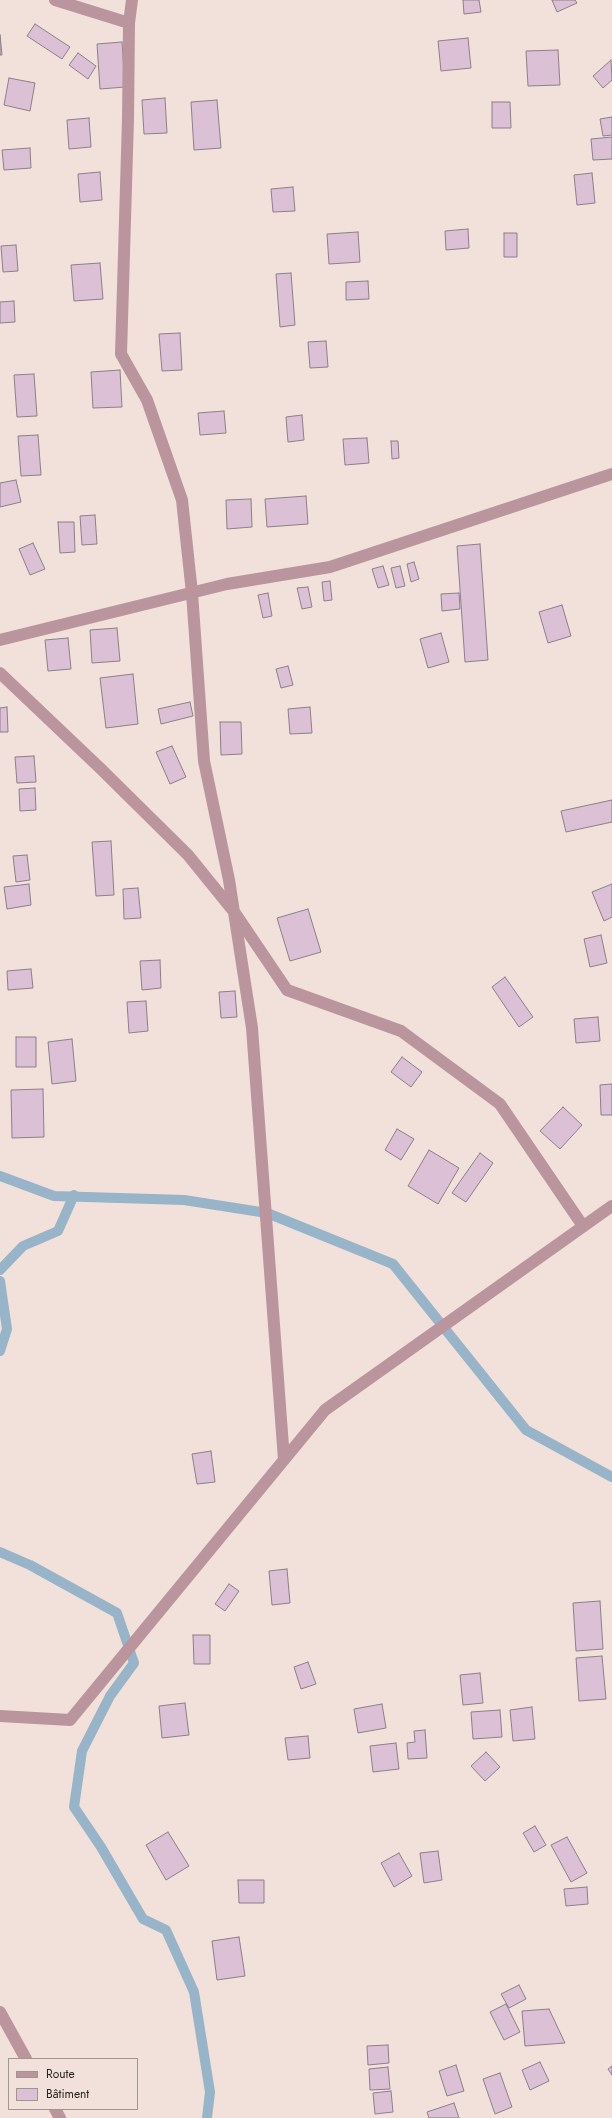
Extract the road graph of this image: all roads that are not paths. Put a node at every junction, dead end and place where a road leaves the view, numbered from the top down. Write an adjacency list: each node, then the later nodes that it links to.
1 (55, 0): 3 (street)
2 (132, 0): 3 (street)
3 (129, 23): 5 (street)
4 (612, 474): 5 (street)
5 (192, 593): 6 (street); 8 (street)
6 (0, 640)
7 (0, 673): 8 (street)
8 (235, 913): 10 (street); 11 (street)
9 (612, 1206): 10 (street)
10 (583, 1226): 11 (street)
11 (284, 1460): 12 (street)
12 (0, 1716)
13 (0, 2012): 14 (street)
14 (25, 2058)

